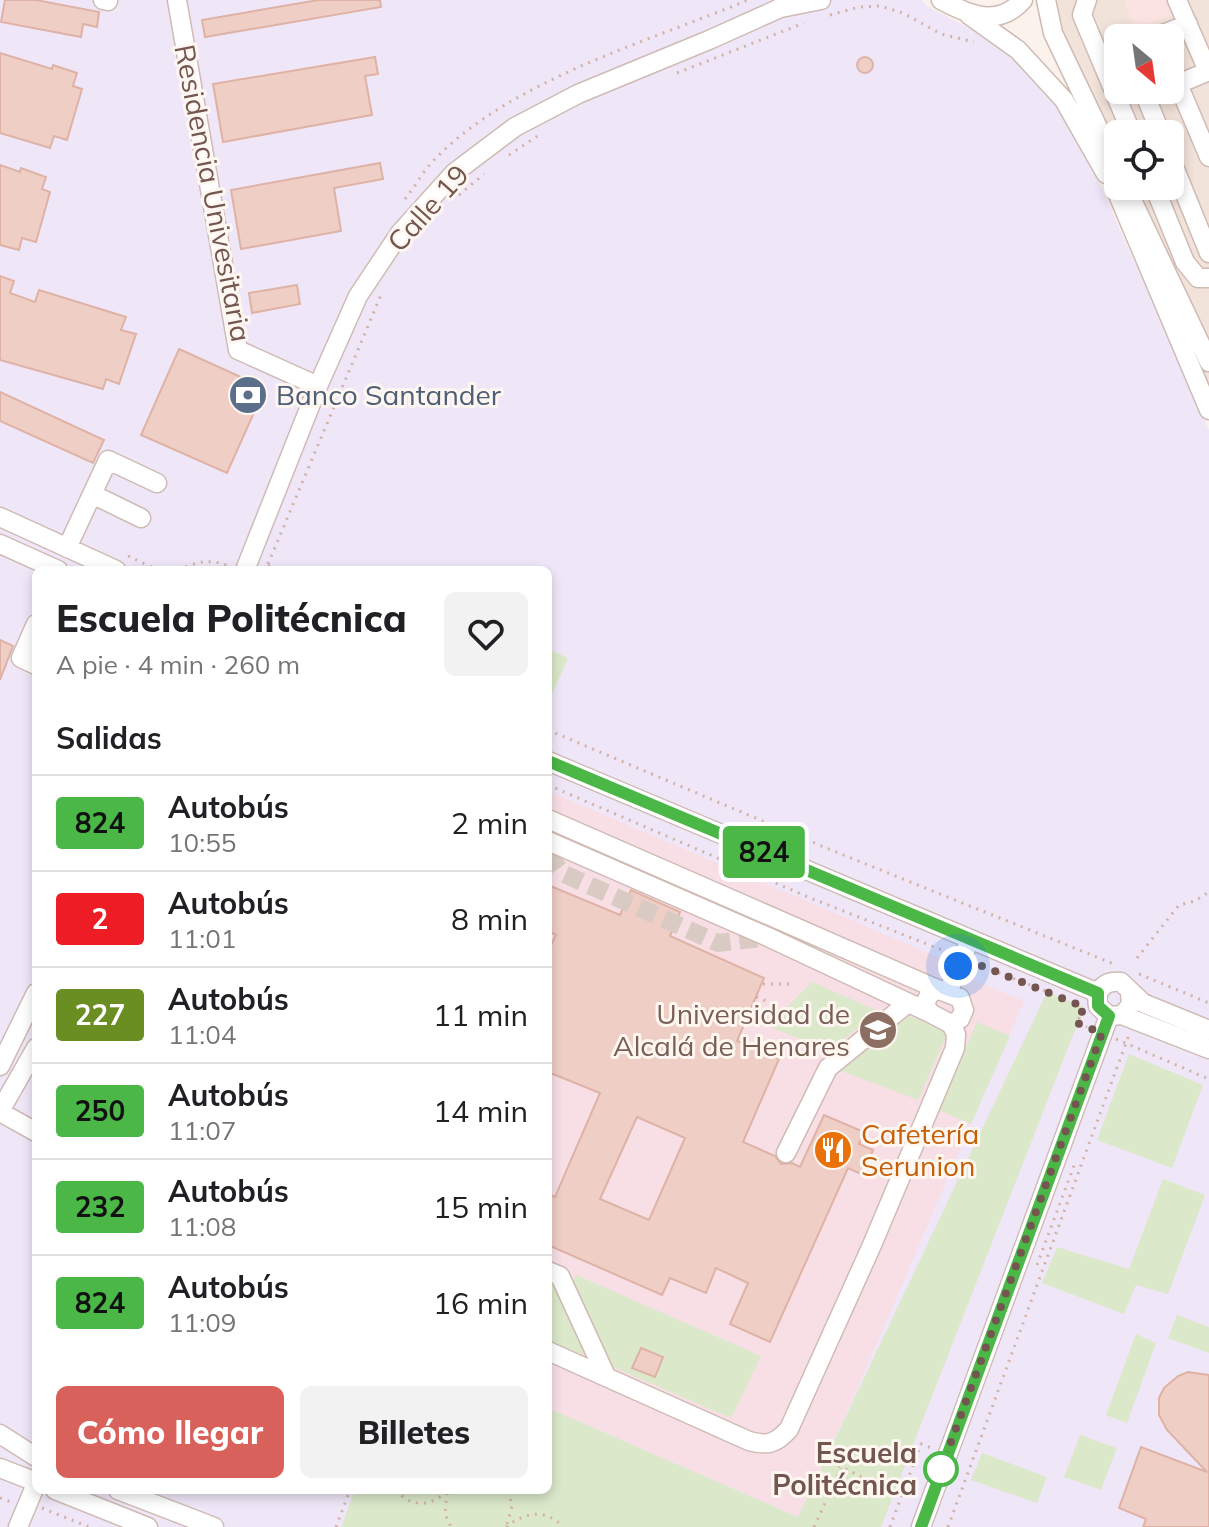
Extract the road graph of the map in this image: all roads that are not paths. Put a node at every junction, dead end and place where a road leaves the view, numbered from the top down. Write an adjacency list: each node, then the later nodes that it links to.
1 (177, 0): 25 (street, Residencia Univesitaria)
2 (941, 0): 9 (street)
3 (1023, 0): 9 (street)
4 (1046, 0): 14 (street)
5 (1087, 0): 12 (street)
6 (1177, 0): 10 (street)
7 (784, 4): 8 (street, Calle 19); 25 (street, Calle 19)
8 (825, 8)
9 (969, 15): 16 (street)
10 (1188, 24): 11 (street); 13 (street)
11 (1184, 26)
12 (1104, 47)
13 (1208, 71): 15 (street)
14 (1104, 140)
15 (1209, 157)
16 (1104, 163)
17 (1184, 191): 21 (street)
18 (1125, 200): 26 (street)
19 (1127, 200): 23 (street)
20 (1160, 200): 22 (street)
21 (1209, 253)
22 (1209, 278)
23 (1202, 326): 24 (street)
24 (1209, 362)
25 (318, 386): 35 (street, Calle 19)
26 (1209, 410)
27 (157, 483): 28 (street)
28 (92, 494): 30 (street); 32 (street)
29 (0, 517): 32 (street)
30 (141, 518)
31 (0, 544): 33 (street)
32 (67, 548): 34 (street)
33 (49, 566)
34 (107, 566)
35 (247, 566)
36 (32, 633): 37 (street)
37 (32, 663)
38 (552, 763): 41 (street)
39 (552, 821): 42 (street)
40 (552, 843): 45 (street)
41 (970, 939): 42 (street); 43 (street)
42 (942, 991): 46 (street); 48 (street)
43 (1098, 993): 47 (street); 47 (street)
44 (32, 1001): 52 (street)
45 (908, 1003): 46 (street); 55 (street)
46 (930, 1013): 48 (street)
47 (1123, 1013): 49 (street); 50 (street); 69 (street)
48 (951, 1024): 58 (street)
49 (1209, 1030)
50 (1209, 1049)
51 (32, 1055): 53 (street)
52 (1, 1063)
53 (0, 1112): 54 (street)
54 (32, 1130)
55 (786, 1153)
56 (552, 1273): 58 (street)
57 (552, 1353): 58 (street)
58 (606, 1376)
59 (0, 1434): 60 (street)
60 (32, 1454)
61 (0, 1468): 62 (street)
62 (32, 1481)
63 (32, 1493): 66 (street)
64 (65, 1494): 67 (street)
65 (128, 1494): 68 (street)
66 (18, 1527)
67 (148, 1527)
68 (214, 1527)
69 (921, 1527)

